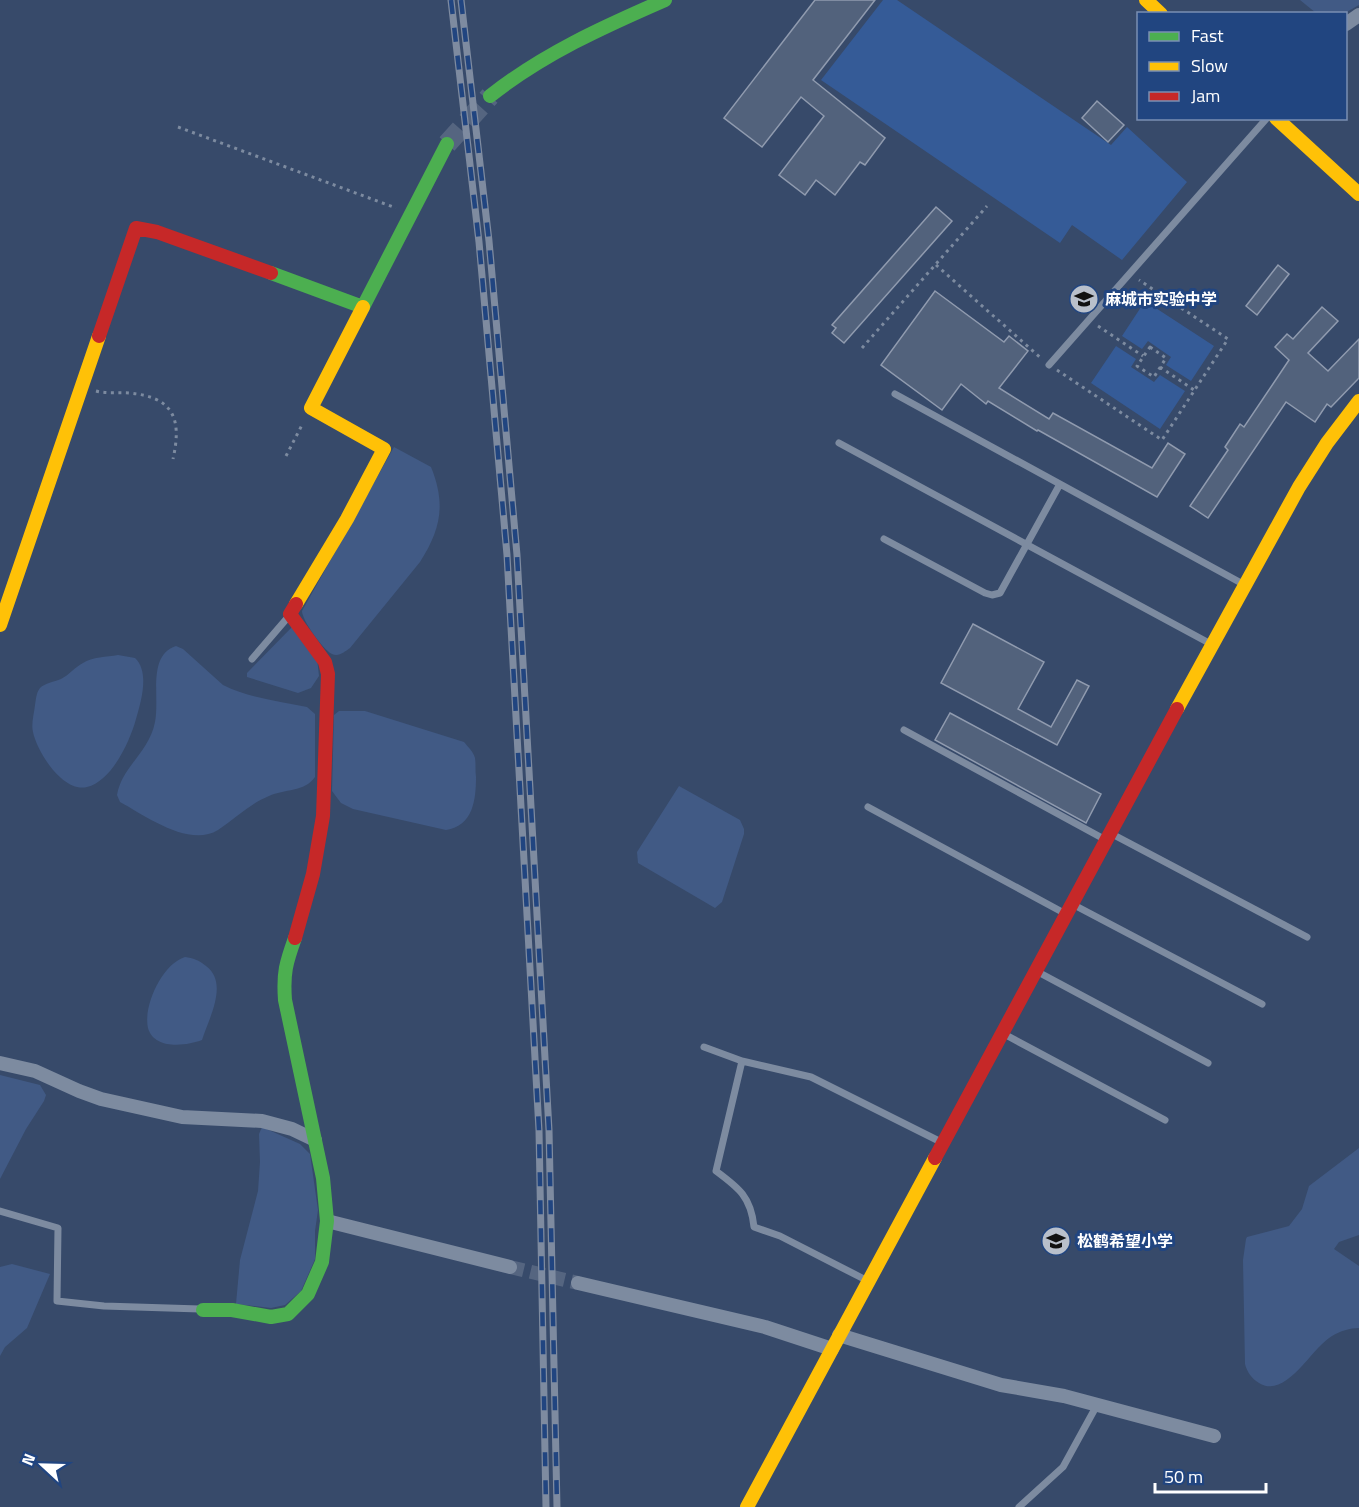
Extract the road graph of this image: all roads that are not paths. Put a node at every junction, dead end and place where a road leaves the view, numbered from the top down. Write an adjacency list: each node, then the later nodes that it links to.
1 (665, 0): 4 (main road)
2 (1146, 0): 3 (main road)
3 (1159, 12)
4 (490, 96)
5 (1265, 120): 10 (lane)
6 (1278, 120): 8 (main road)
7 (447, 144): 9 (main road)
8 (1359, 194)
9 (363, 307): 18 (main road); 19 (main road)
10 (1049, 365)
11 (895, 394): 14 (lane)
12 (1359, 401): 17 (main road)
13 (839, 442): 16 (lane)
14 (1060, 484): 16 (lane); 17 (lane)
15 (884, 539): 16 (lane)
16 (1027, 544): 20 (lane)
17 (1244, 584): 20 (main road)
18 (290, 614): 21 (lane); 35 (main road)
19 (0, 625)
20 (1211, 644): 24 (main road)
21 (252, 659)
22 (904, 730): 24 (lane)
23 (868, 807): 25 (lane)
24 (1108, 836): 25 (main road); 26 (lane)
25 (1069, 909): 27 (main road); 28 (lane)
26 (1307, 937)
27 (1036, 971): 29 (main road); 33 (lane)
28 (1262, 1004)
29 (1002, 1033): 34 (lane); 36 (main road)
30 (704, 1047): 31 (lane)
31 (742, 1061): 36 (lane); 40 (lane)
32 (0, 1063): 35 (street)
33 (1208, 1064)
34 (1165, 1120)
35 (315, 1140): 38 (main road)
36 (943, 1143): 40 (main road)
37 (0, 1210): 42 (lane)
38 (327, 1221): 39 (street); 42 (main road)
39 (510, 1267)
40 (868, 1281): 43 (main road)
41 (578, 1282): 44 (street)
42 (203, 1310)
43 (840, 1335): 44 (main road); 45 (street)
44 (832, 1349): 47 (main road)
45 (1097, 1405): 46 (street); 48 (lane)
46 (1214, 1436)
47 (747, 1507)
48 (1019, 1507)

